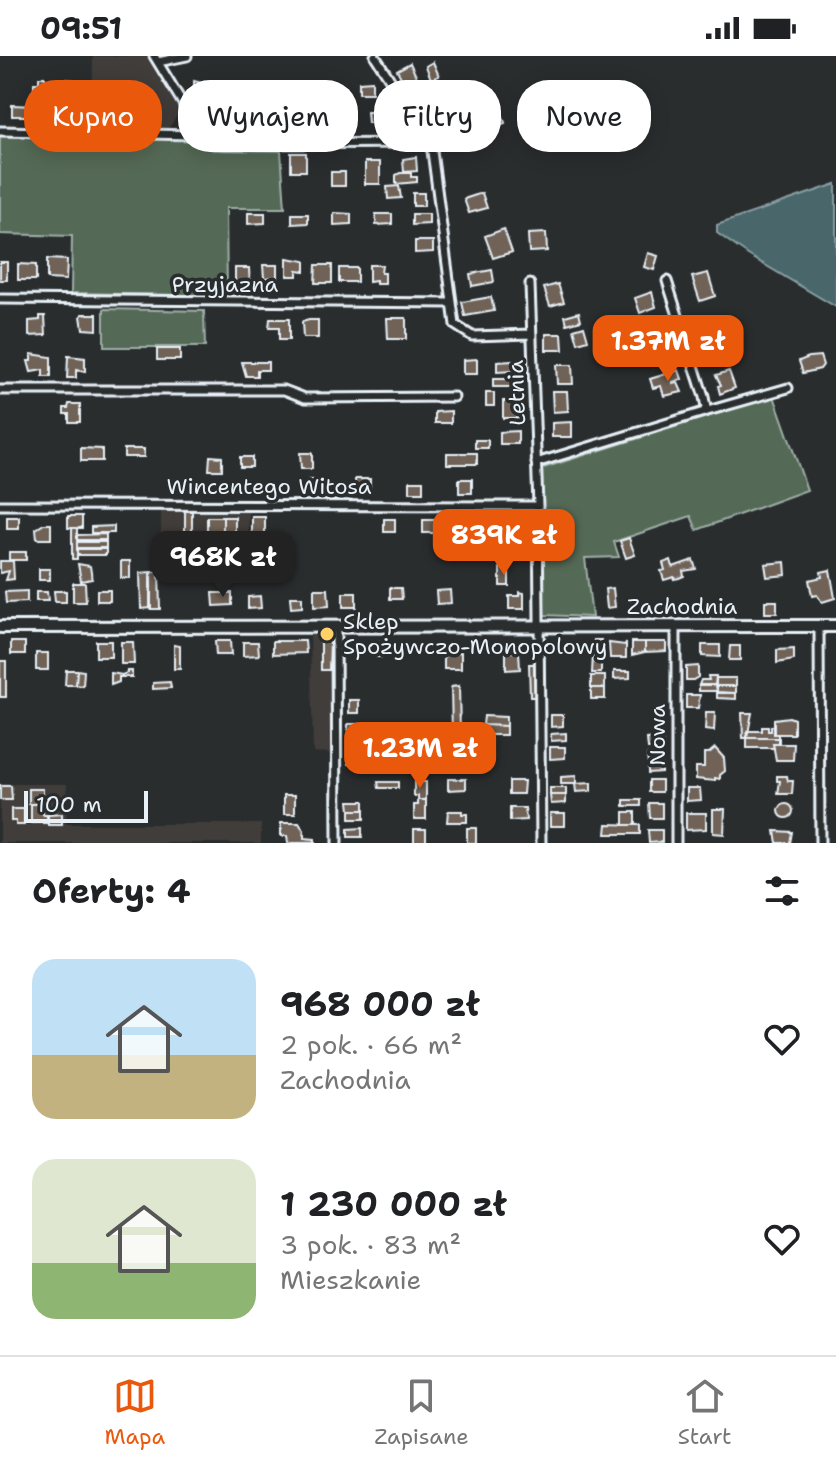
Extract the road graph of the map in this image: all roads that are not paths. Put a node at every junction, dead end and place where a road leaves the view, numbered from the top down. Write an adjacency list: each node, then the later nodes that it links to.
1 (187, 56): 3 (street)
2 (375, 56): 4 (street, Letnia)
3 (156, 59): 5 (street)
4 (390, 80)
5 (178, 95)
6 (0, 131): 7 (street)
7 (178, 135)
8 (431, 152): 12 (street, Letnia)
9 (667, 281): 17 (street)
10 (530, 284): 13 (street)
11 (0, 299): 12 (street, Przyjazna)
12 (451, 303): 13 (street, Letnia)
13 (532, 334): 18 (street, Letnia)
14 (788, 388): 17 (street)
15 (0, 390): 16 (street)
16 (454, 397)
17 (704, 412): 18 (street)
18 (536, 463): 20 (street, Letnia)
19 (0, 505): 20 (street, Wincentego Witosa)
20 (538, 506): 21 (street, Letnia)
21 (539, 626): 22 (street, Zachodnia); 26 (street, Zachodnia); 28 (street, Letnia)
22 (676, 626): 23 (street, Zachodnia); 29 (street, Nowa)
23 (819, 626): 24 (street, Zachodnia); 30 (street)
24 (836, 626)
25 (0, 627): 26 (street, Zachodnia)
26 (336, 627): 27 (street)
27 (337, 843)
28 (541, 843)
29 (676, 843)
30 (820, 843)

